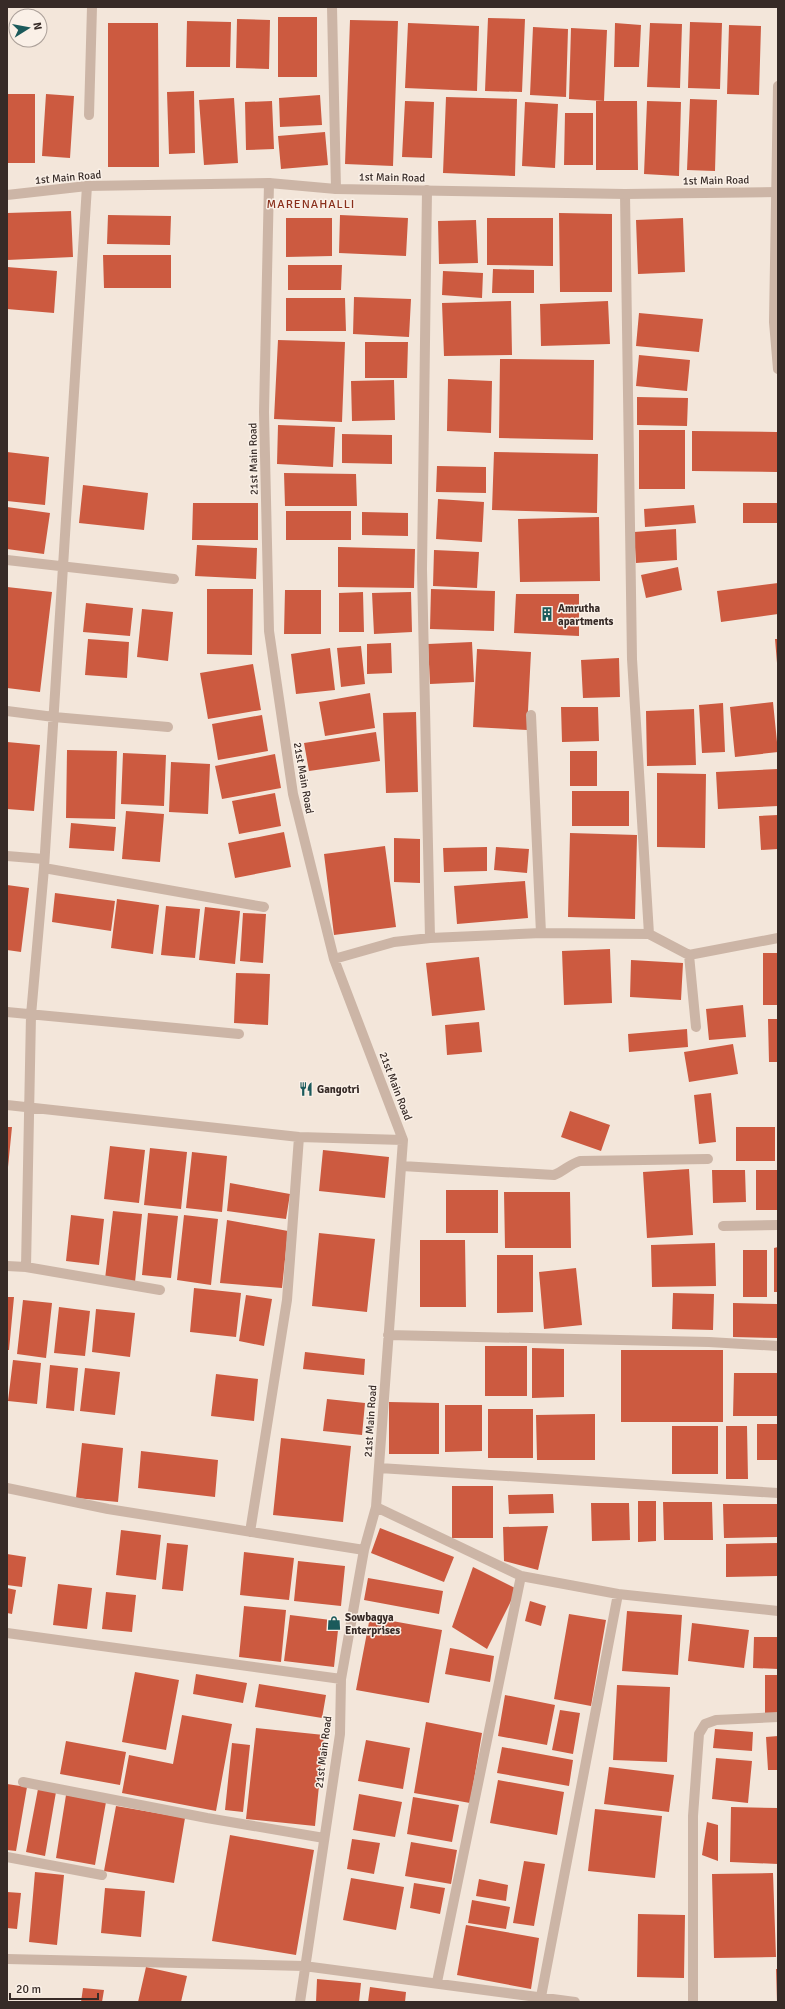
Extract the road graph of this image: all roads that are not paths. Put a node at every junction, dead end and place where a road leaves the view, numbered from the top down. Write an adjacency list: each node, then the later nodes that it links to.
1 (92, 7): 4 (street)
2 (332, 7): 7 (street)
3 (778, 86): 9 (street)
4 (89, 115)
5 (269, 183): 6 (street, 1st Main Road); 7 (street, 1st Main Road); 28 (street, 21st Main Road)
6 (87, 186): 11 (street, 1st Main Road); 14 (street)
7 (336, 188): 8 (street, 1st Main Road)
8 (427, 190): 10 (street, 1st Main Road); 25 (street)
9 (777, 192): 10 (street, 1st Main Road); 12 (street)
10 (626, 194): 24 (street)
11 (7, 195)
12 (778, 369)
13 (7, 560): 14 (street)
14 (63, 566): 15 (street); 18 (street)
15 (174, 579)
16 (7, 711): 18 (street)
17 (531, 715): 23 (street)
18 (54, 717): 19 (street); 21 (street)
19 (168, 727)
20 (7, 856): 21 (street)
21 (44, 863): 22 (street); 30 (street)
22 (264, 907)
23 (541, 933): 24 (street); 25 (street)
24 (649, 934): 27 (street)
25 (430, 938): 28 (street)
26 (778, 938): 27 (street)
27 (689, 955): 31 (street)
28 (334, 958): 36 (street, 21st Main Road)
29 (7, 1012): 30 (street)
30 (31, 1015): 32 (street); 34 (street)
31 (696, 1027)
32 (239, 1034)
33 (7, 1105): 34 (street)
34 (30, 1108): 35 (street); 42 (street)
35 (299, 1137): 36 (street); 50 (street)
36 (404, 1140): 38 (street, 21st Main Road)
37 (708, 1159): 38 (street)
38 (402, 1166): 44 (street, 21st Main Road)
39 (778, 1225): 40 (street)
40 (723, 1226)
41 (7, 1266): 42 (street)
42 (26, 1267): 43 (street)
43 (160, 1290)
44 (388, 1335): 45 (street); 46 (street, 21st Main Road)
45 (778, 1346)
46 (379, 1468): 48 (street); 49 (street, 21st Main Road)
47 (7, 1488): 50 (street)
48 (778, 1493)
49 (376, 1507): 51 (street, 21st Main Road); 52 (street)
50 (250, 1532): 51 (street)
51 (364, 1550): 56 (street, 21st Main Road)
52 (521, 1576): 53 (street); 64 (street)
53 (618, 1594): 54 (street); 65 (street)
54 (778, 1611)
55 (7, 1633): 56 (street)
56 (341, 1679): 59 (street, 21st Main Road)
57 (778, 1717): 68 (street)
58 (23, 1782): 59 (street)
59 (324, 1838): 63 (street, 21st Main Road)
60 (7, 1857): 61 (street)
61 (102, 1874)
62 (7, 1959): 63 (street)
63 (304, 1966): 64 (street); 66 (street, 21st Main Road)
64 (437, 1982): 65 (street)
65 (540, 2000): 67 (street)
66 (300, 2002)
67 (575, 2002)
68 (693, 2002)

